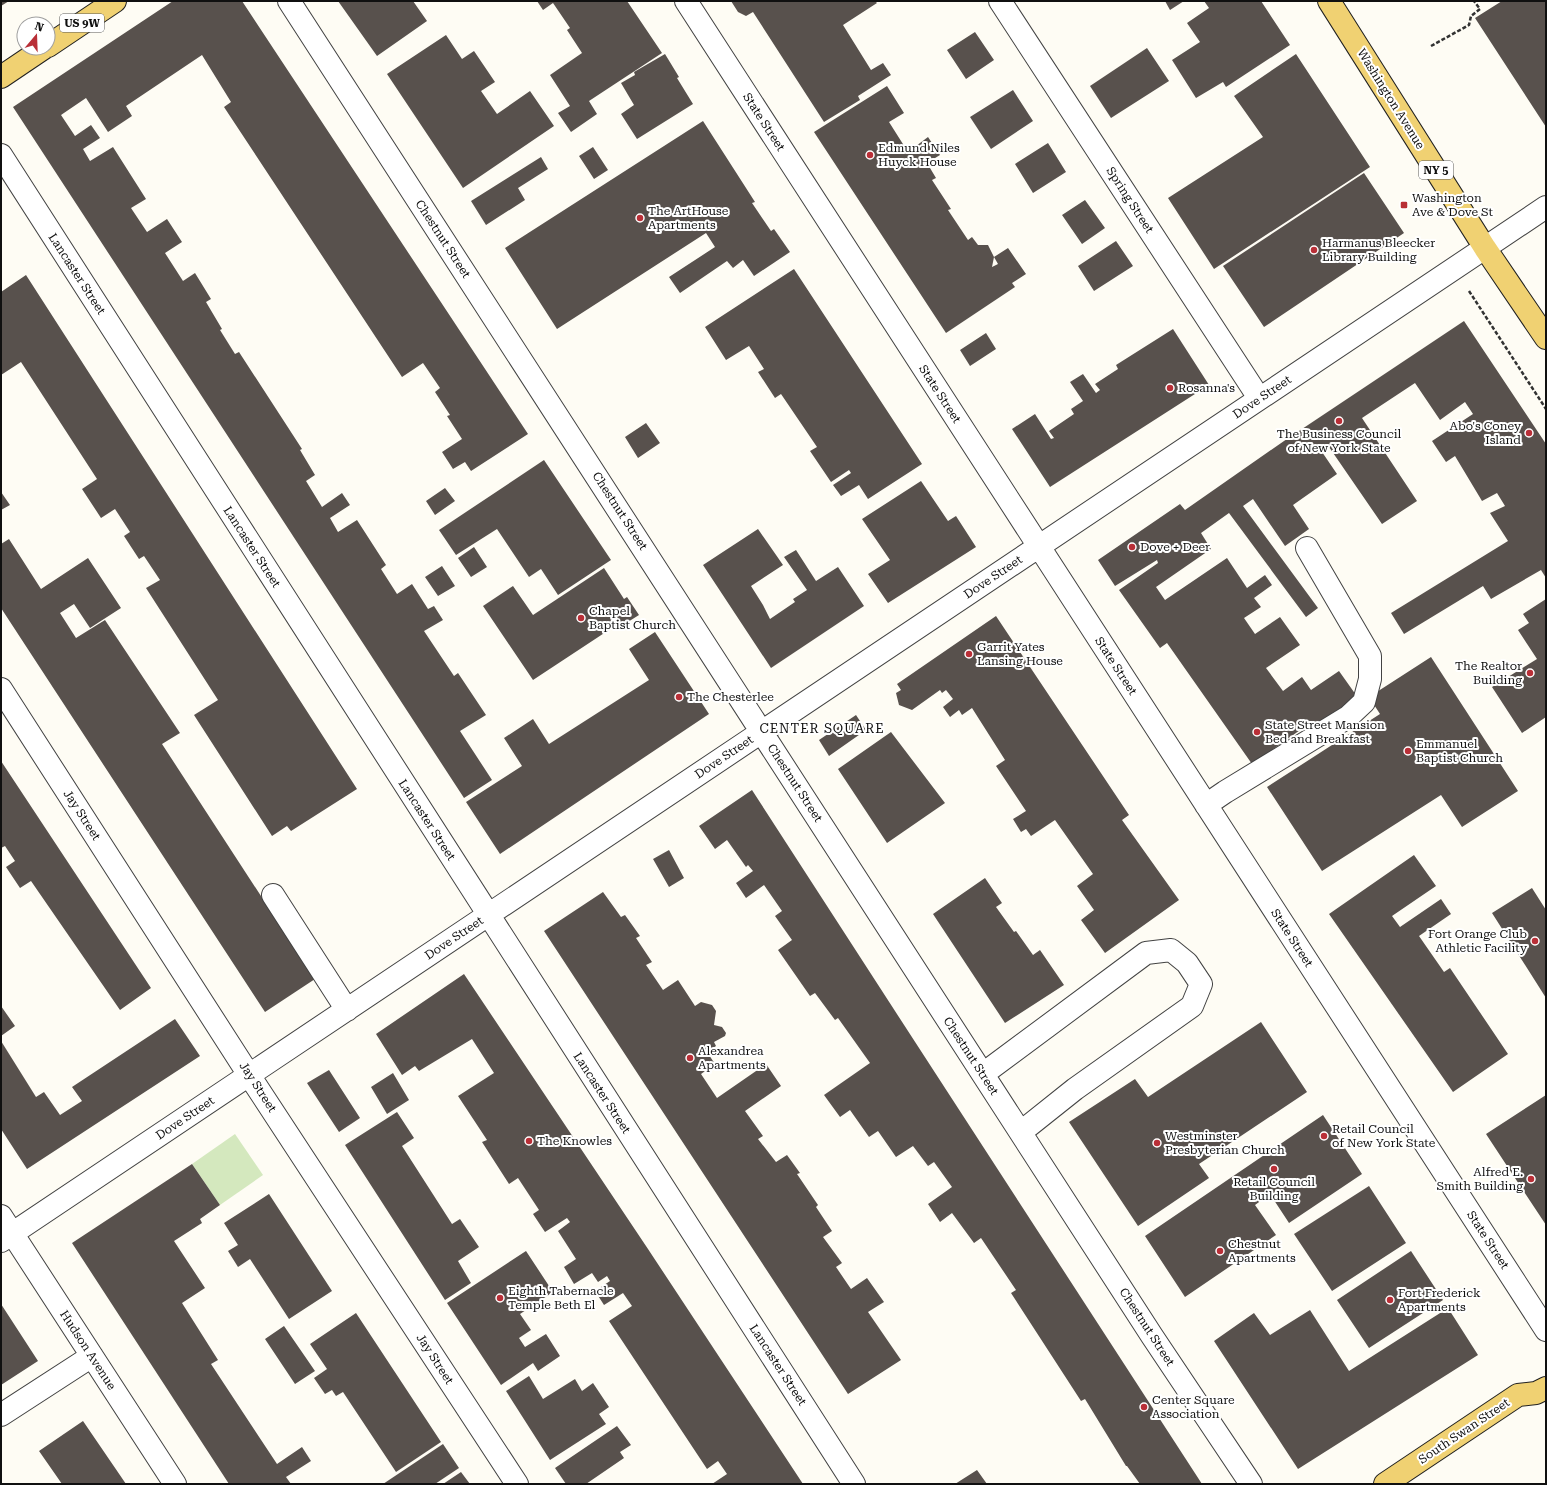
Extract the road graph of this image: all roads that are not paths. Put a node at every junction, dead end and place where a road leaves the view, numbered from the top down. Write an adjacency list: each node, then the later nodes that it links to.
1 (115, 1): 6 (main road, US 9W)
2 (289, 1): 17 (street, Chestnut Street)
3 (686, 1): 14 (street, State Street)
4 (1000, 1): 13 (street, Spring Street)
5 (1329, 1): 11 (main road, Washington Avenue / NY 5)
6 (56, 41)
7 (32, 56): 8 (main road)
8 (1, 77)
9 (1, 155): 20 (street, Lancaster Street)
10 (1546, 207): 11 (street, Dove Street)
11 (1485, 248): 12 (main road, Washington Avenue / NY 5); 13 (street, Dove Street)
12 (1546, 338)
13 (1260, 398): 14 (street, Dove Street)
14 (1039, 546): 17 (street, Dove Street); 18 (street, State Street)
15 (1307, 548): 18 (street)
16 (1, 689): 23 (street, Jay Street)
17 (762, 732): 20 (street, Dove Street); 22 (street, Chestnut Street)
18 (1206, 805): 26 (street, State Street)
19 (273, 895): 21 (street)
20 (488, 915): 21 (street, Dove Street); 32 (street, Lancaster Street)
21 (347, 1010): 23 (street, Dove Street)
22 (983, 1074): 24 (street, Chestnut Street); 24 (street)
23 (249, 1075): 25 (street, Dove Street); 31 (street, Jay Street)
24 (1021, 1132): 33 (street, Chestnut Street)
25 (5, 1230): 27 (street, Hudson Avenue)
26 (1546, 1330)
27 (92, 1356): 29 (street); 30 (street, Hudson Avenue)
28 (1546, 1388): 34 (main road, South Swan Street)
29 (1, 1415)
30 (175, 1484)
31 (517, 1484)
32 (854, 1484)
33 (1251, 1484)
34 (1385, 1484)

